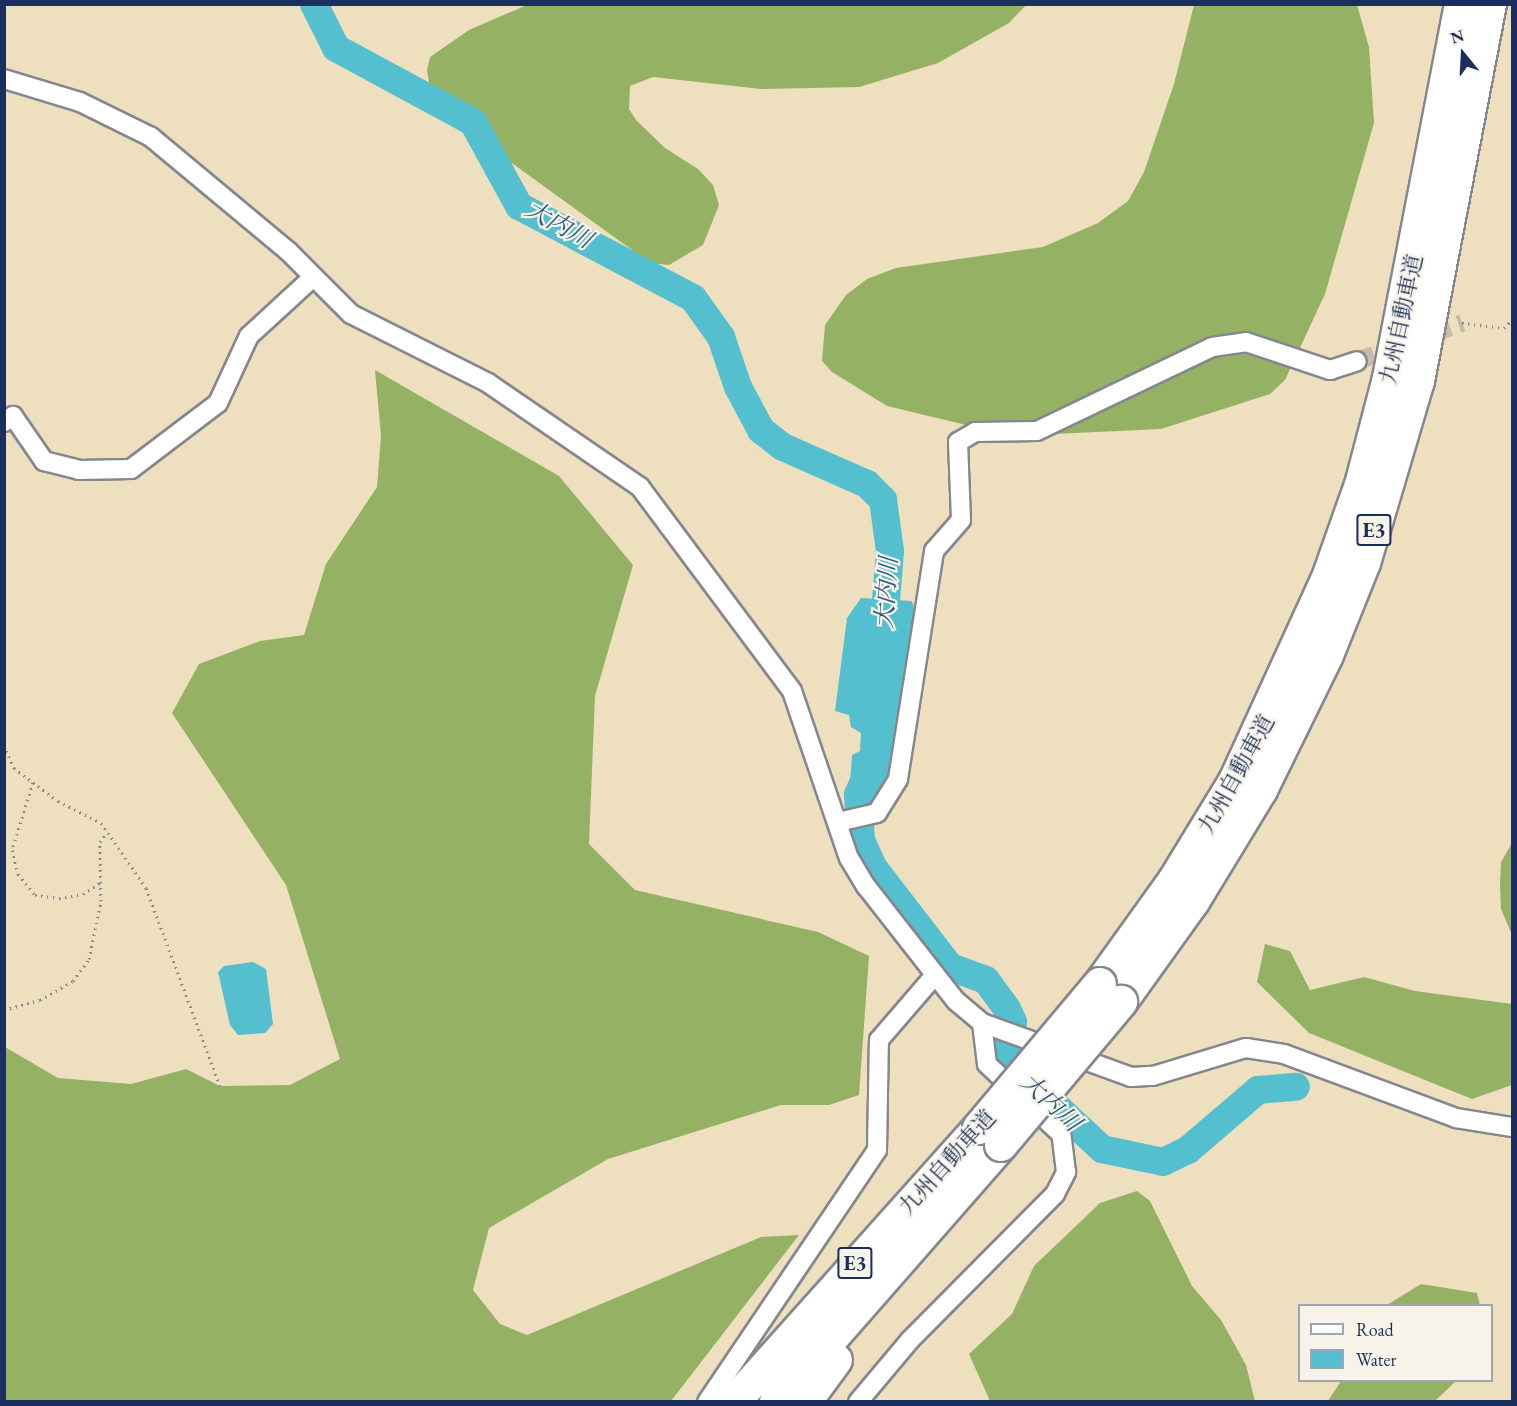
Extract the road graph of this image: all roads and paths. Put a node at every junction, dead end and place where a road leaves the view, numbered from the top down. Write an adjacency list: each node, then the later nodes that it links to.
1 (1461, 4): 15 (highway, 九州自動車道 / E3)
2 (1490, 4): 15 (highway, 九州自動車道 / E3)
3 (4, 79): 4 (street)
4 (312, 278): 8 (street); 11 (street)
5 (1512, 320): 6 (path)
6 (1462, 322)
7 (1357, 361): 11 (street)
8 (4, 422)
9 (4, 745): 10 (path)
10 (33, 782): 12 (path); 13 (path)
11 (838, 822): 14 (street)
12 (107, 832): 13 (path); 18 (path)
13 (101, 882): 16 (path)
14 (935, 975): 17 (street); 22 (street)
15 (1110, 993): 20 (highway, 九州自動車道 / E3, bridge)
16 (4, 1010)
17 (982, 1023): 19 (street); 26 (street)
18 (220, 1086)
19 (1512, 1127)
20 (990, 1137): 21 (highway, 九州自動車道 / E3); 23 (highway, 九州自動車道 / E3)
21 (975, 1174): 24 (highway, 九州自動車道 / E3); 25 (highway)
22 (707, 1401)
23 (734, 1401)
24 (776, 1401)
25 (806, 1401)
26 (858, 1401)

